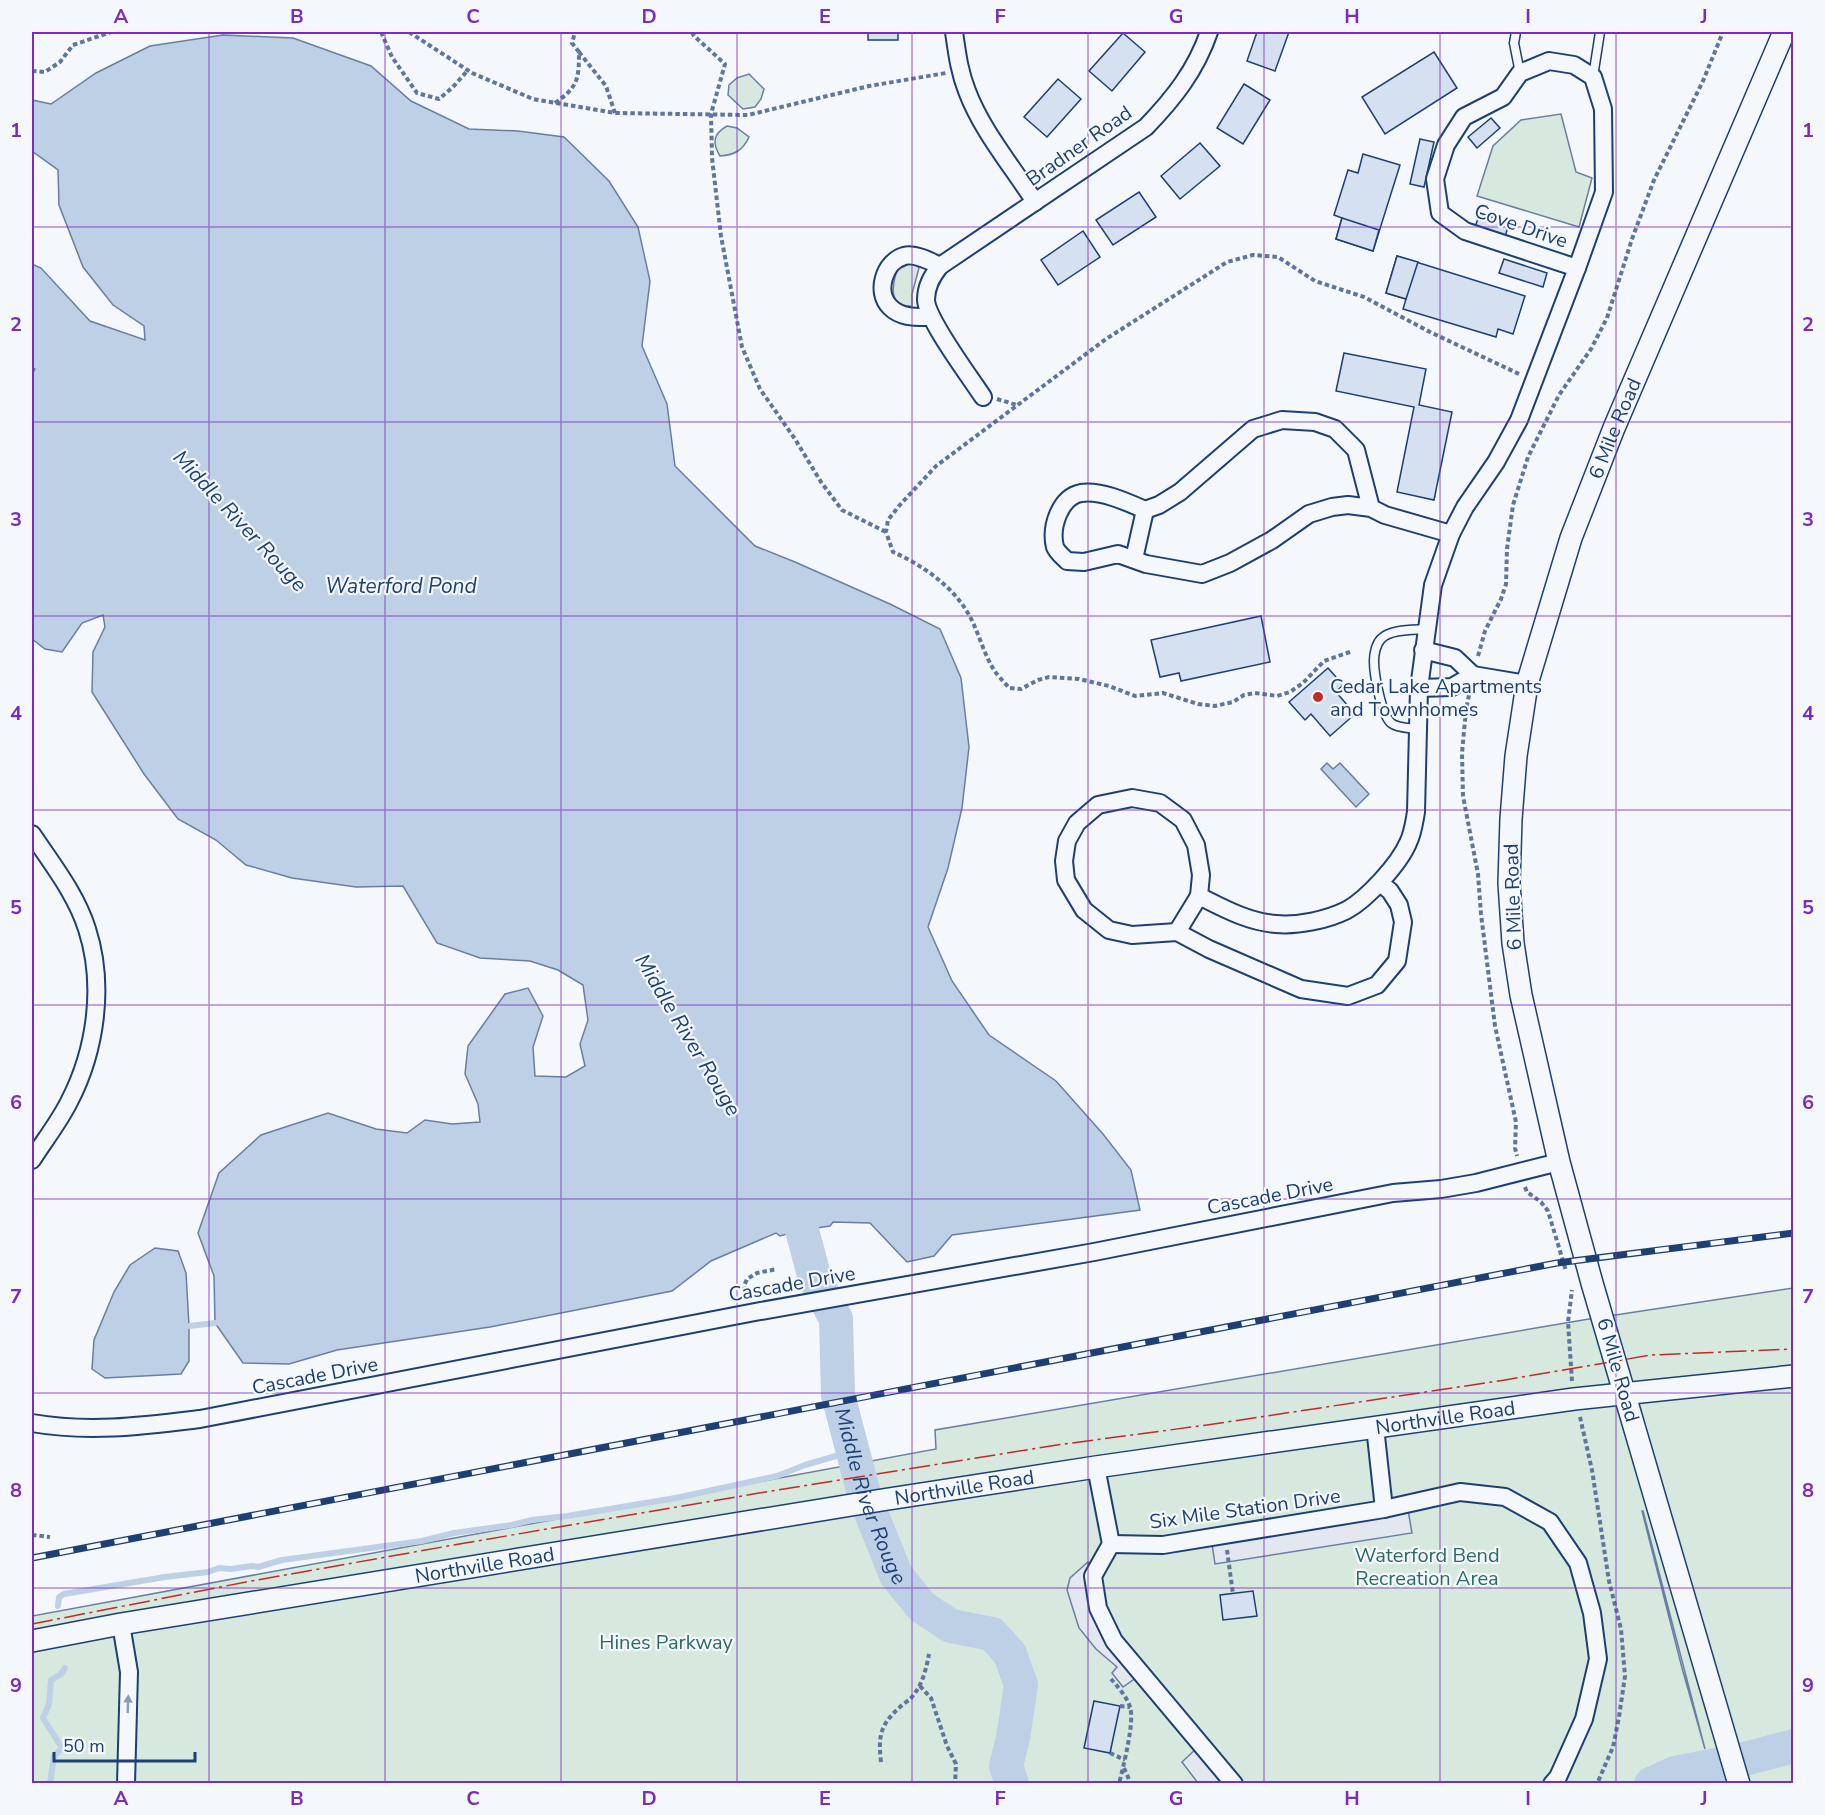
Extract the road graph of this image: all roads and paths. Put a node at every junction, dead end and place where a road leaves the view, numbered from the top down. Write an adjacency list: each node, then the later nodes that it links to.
1 (111, 32): 15 (path)
2 (381, 32): 13 (path)
3 (409, 32): 13 (path)
4 (575, 32): 12 (path)
5 (692, 32): 20 (path)
6 (954, 32): 14 (street)
7 (1209, 32): 21 (street, Bradner Road)
8 (1516, 32): 16 (lane)
9 (1600, 32): 17 (lane)
10 (1723, 32): 35 (path)
11 (1784, 32): 36 (street, 6 Mile Road)
12 (579, 52): 18 (path); 19 (path)
13 (468, 70): 18 (path)
14 (960, 71): 20 (path); 21 (street)
15 (32, 72)
16 (1520, 73): 17 (street); 23 (street, Cove Drive)
17 (1593, 77): 23 (street, Cove Drive)
18 (555, 103): 19 (path)
19 (615, 112): 20 (path)
20 (711, 114): 29 (path)
21 (1035, 202): 22 (street, Bradner Road)
22 (940, 266): 24 (street, Bradner Road); 24 (street)
23 (1577, 268): 30 (street, Cove Drive)
24 (930, 317): 26 (street, Bradner Road)
25 (1520, 375): 29 (path)
26 (982, 397)
27 (1371, 508): 28 (street); 30 (street); 31 (street)
28 (1145, 510): 31 (street); 31 (street)
29 (886, 532): 34 (path)
30 (1451, 534): 32 (street, Cove Drive)
31 (1134, 559)
32 (1426, 629): 33 (street, Cove Drive); 38 (lane)
33 (1423, 650): 35 (street); 37 (street, Cove Drive)
34 (1350, 652)
35 (1473, 675): 36 (street); 37 (street); 45 (path)
36 (1527, 684): 44 (street, 6 Mile Road)
37 (1419, 688): 38 (street, Cove Drive)
38 (1418, 729): 40 (street, Cove Drive)
39 (32, 834): 43 (street)
40 (1380, 884): 41 (street, Cove Drive); 42 (street)
41 (1199, 896): 42 (street); 42 (street)
42 (1177, 932)
43 (32, 1160)
44 (1558, 1162): 45 (street, Cascade Drive); 51 (street, 6 Mile Road)
45 (1520, 1172): 47 (path); 49 (street, Cascade Drive)
46 (777, 1269): 49 (path)
47 (1569, 1279)
48 (1572, 1289): 52 (path)
49 (755, 1312): 53 (street, Cascade Drive)
50 (1794, 1376): 51 (street, Northville Road)
51 (1624, 1394): 52 (street, Northville Road); 79 (street, 6 Mile Road)
52 (1574, 1399): 54 (street, Northville Road)
53 (32, 1423)
54 (1375, 1427): 55 (street, Northville Road); 56 (street)
55 (1096, 1467): 60 (street); 62 (street, Northville Road)
56 (1384, 1509): 58 (street, Six Mile Station Drive); 78 (street, Six Mile Station Drive)
57 (32, 1535): 59 (path)
58 (1225, 1535): 60 (street, Six Mile Station Drive); 61 (path)
59 (50, 1537)
60 (1111, 1544): 77 (street)
61 (1233, 1594)
62 (121, 1624): 63 (street, Northville Road); 73 (street, one-way to 62)
63 (32, 1641)
64 (929, 1654): 66 (path)
65 (1111, 1679): 68 (path)
66 (920, 1685): 71 (path); 74 (path)
67 (1120, 1706): 68 (path)
68 (1130, 1707): 70 (path)
69 (1110, 1754): 70 (path)
70 (1125, 1760): 72 (path)
71 (881, 1762)
72 (1123, 1767): 75 (path); 76 (path)
73 (126, 1784)
74 (956, 1784)
75 (1119, 1784)
76 (1131, 1784)
77 (1234, 1784)
78 (1552, 1784)
79 (1739, 1784)

